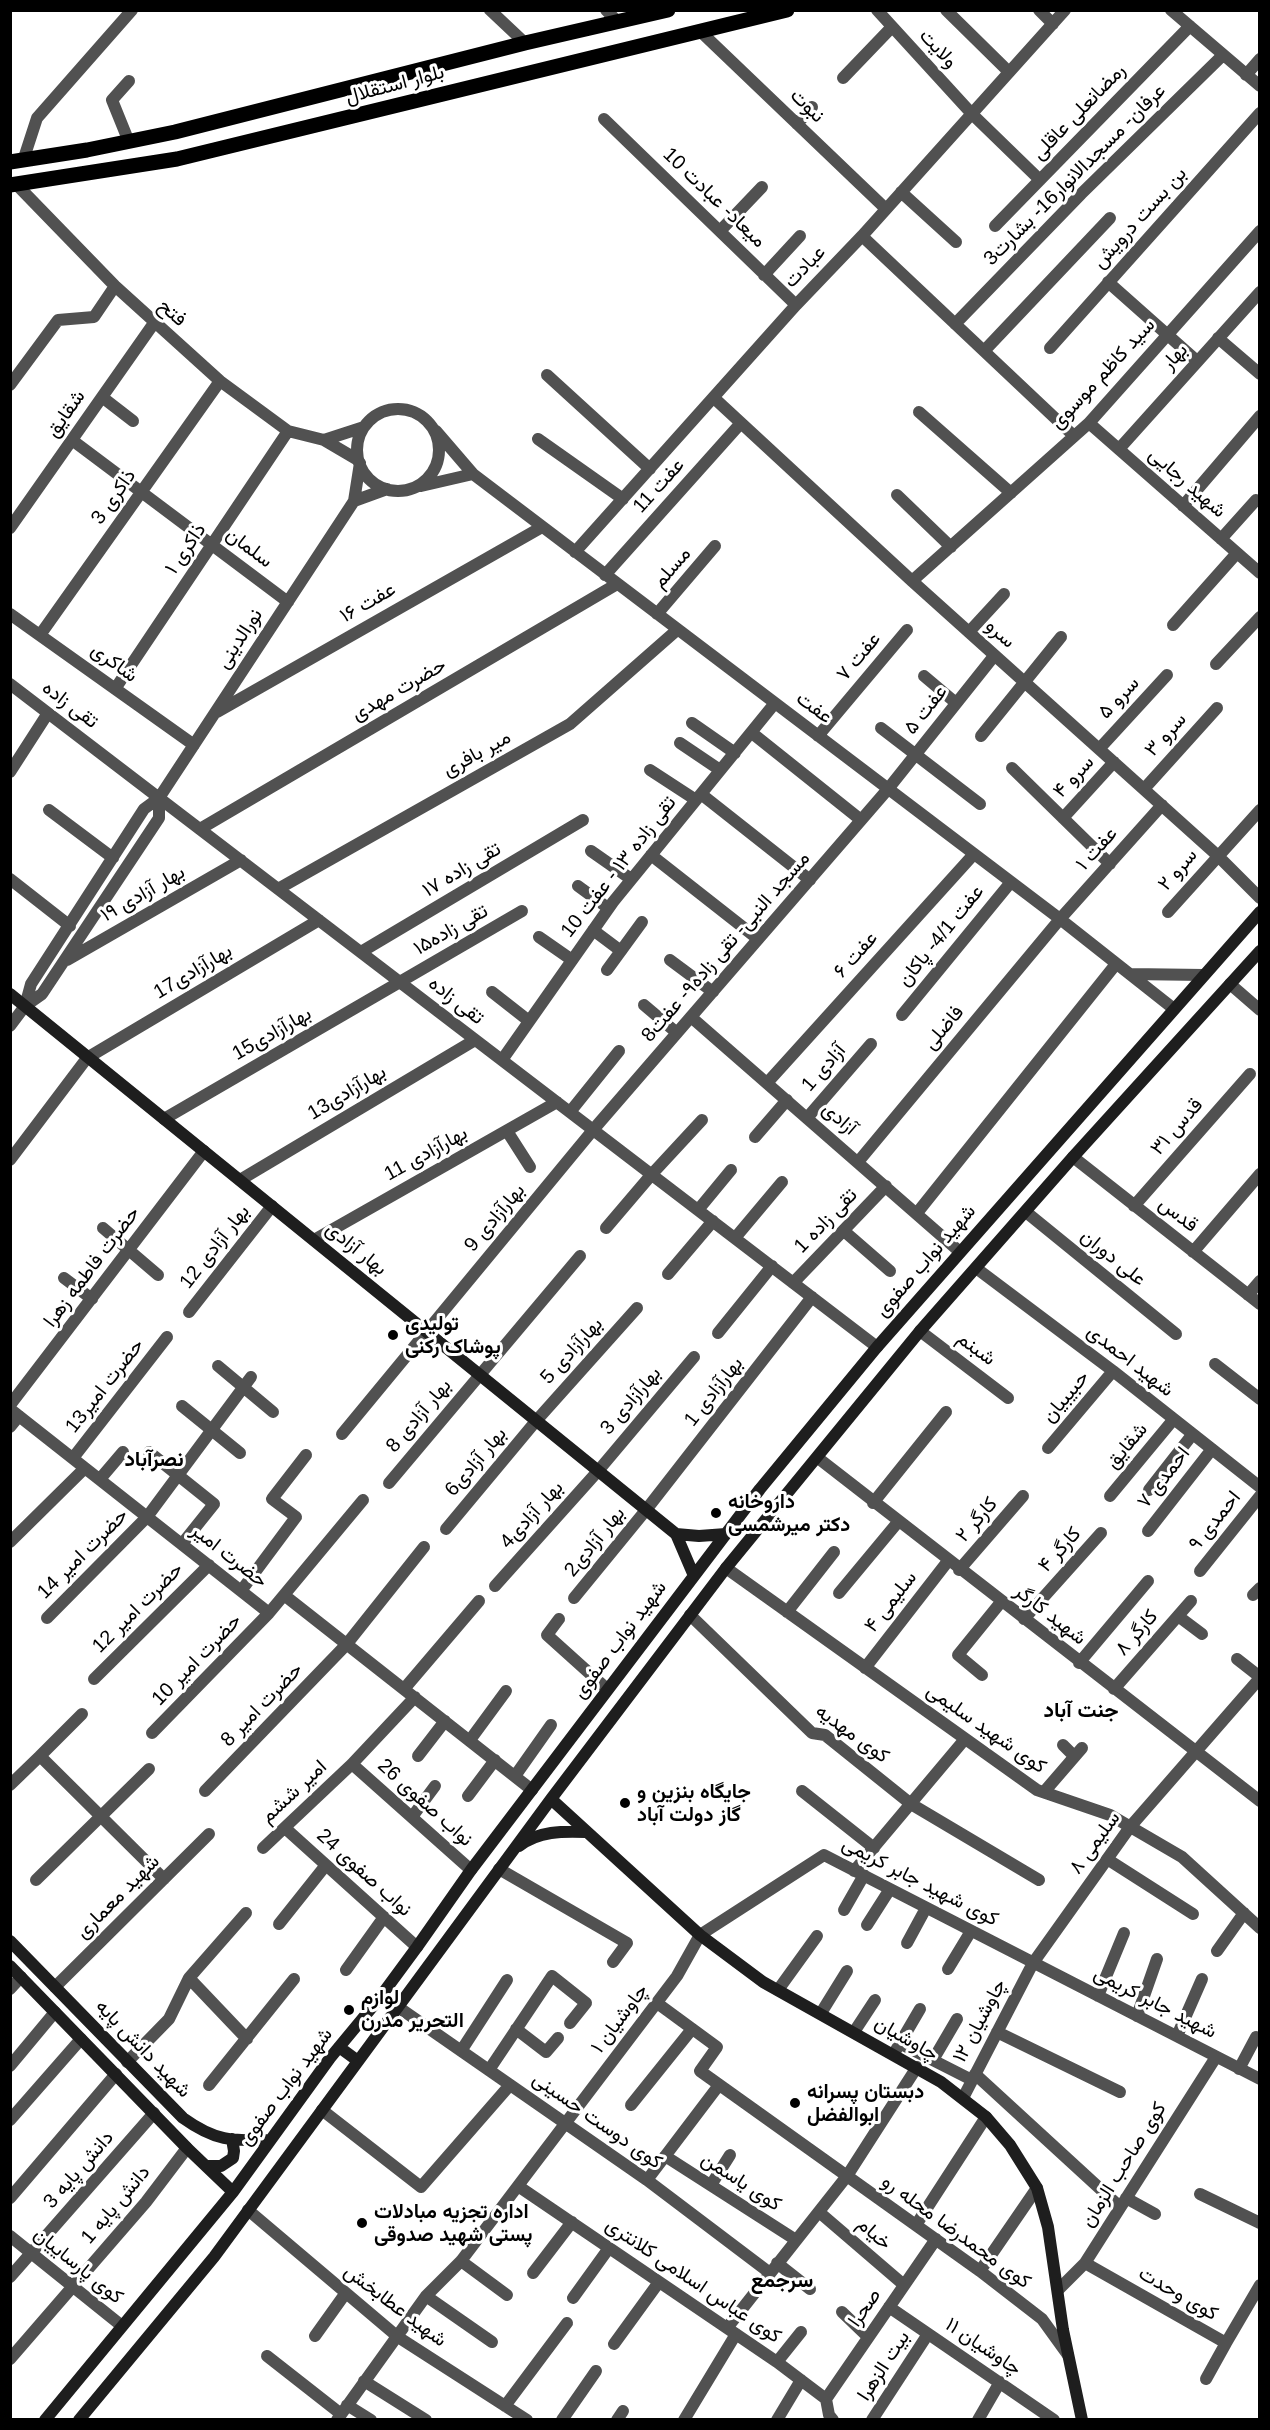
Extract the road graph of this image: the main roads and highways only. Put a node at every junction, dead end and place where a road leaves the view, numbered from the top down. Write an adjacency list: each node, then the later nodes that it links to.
1 (668, 10): 3 (main road, بلوار استقلال)
2 (787, 10): 4 (main road, بلوار استقلال)
3 (17, 161)
4 (13, 184)
5 (1260, 912): 9 (main road, شهید نواب صفوی)
6 (1260, 951): 11 (main road, شهید نواب صفوی)
7 (10, 994): 8 (main road, بهار آزادی)
8 (676, 1534): 9 (main road); 10 (main road, بهار آزادی)
9 (726, 1534): 10 (main road, شهید نواب صفوی)
10 (694, 1576): 16 (main road, شهید نواب صفوی)
11 (551, 1799): 12 (main road, چاوشیان); 13 (main road, شهید نواب صفوی)
12 (586, 1832): 13 (main road); 24 (main road, چاوشیان)
13 (513, 1850): 17 (main road, شهید نواب صفوی)
14 (10, 1941): 18 (main road, شهید دانش پایه)
15 (10, 1966): 20 (main road, شهید دانش پایه)
16 (339, 2047): 17 (main road); 19 (main road, شهید نواب صفوی)
17 (358, 2061): 23 (main road, شهید نواب صفوی)
18 (232, 2139): 19 (main road, شهید دانش پایه); 20 (main road)
19 (270, 2140): 21 (main road, شهید نواب صفوی)
20 (206, 2166): 21 (main road, شهید دانش پایه)
21 (233, 2192): 22 (main road, شهید نواب صفوی)
22 (45, 2420)
23 (79, 2420)
24 (1082, 2420)

